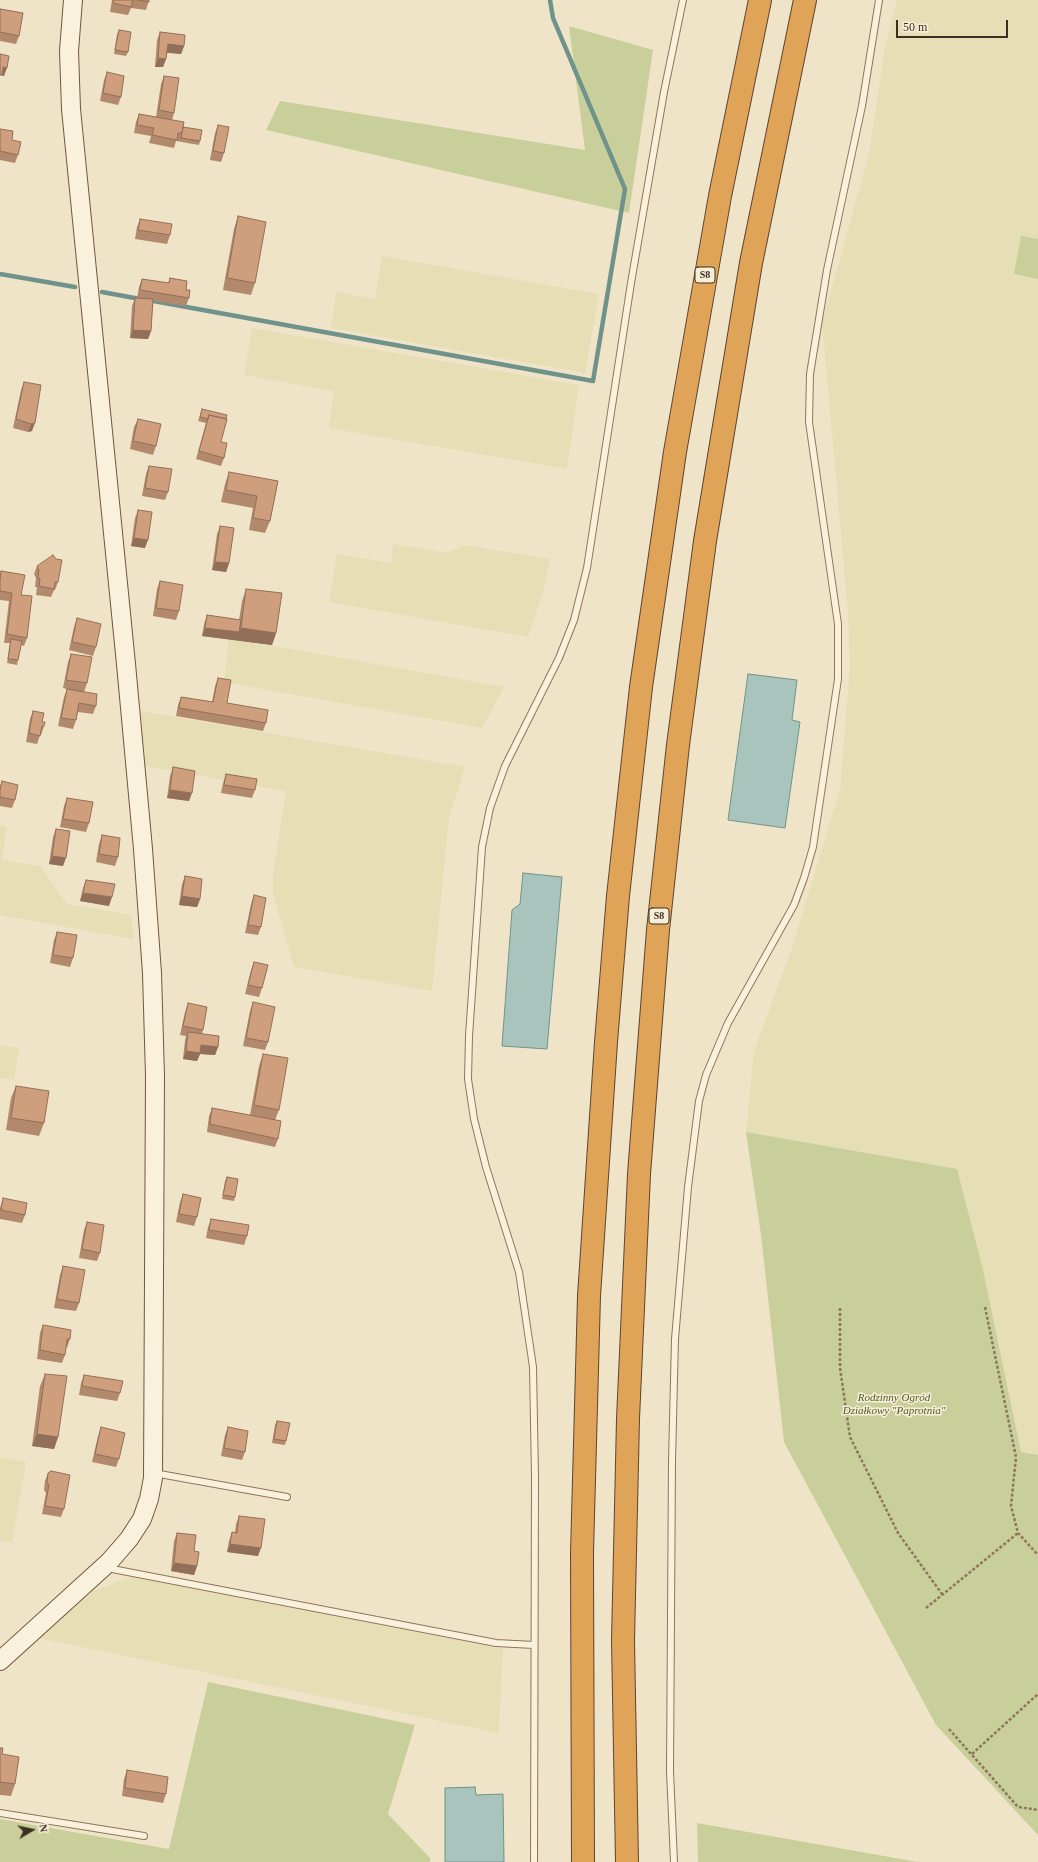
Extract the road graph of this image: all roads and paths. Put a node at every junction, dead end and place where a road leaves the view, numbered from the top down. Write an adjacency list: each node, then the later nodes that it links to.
1 (73, 0): 8 (street)
2 (683, 0): 15 (lane)
3 (760, 0): 24 (highway, S8)
4 (805, 0): 25 (highway, S8)
5 (880, 0): 26 (lane)
6 (985, 1307): 10 (path)
7 (840, 1308): 13 (path)
8 (153, 1473): 9 (lane); 12 (street)
9 (286, 1497)
10 (1018, 1533): 11 (path); 13 (path)
11 (1038, 1555)
12 (103, 1568): 15 (lane); 16 (street)
13 (942, 1594): 14 (path)
14 (926, 1608)
15 (534, 1645): 23 (lane)
16 (0, 1661)
17 (1038, 1694): 19 (path)
18 (949, 1728): 19 (path)
19 (972, 1754): 20 (path)
20 (1038, 1810)
21 (0, 1813): 22 (lane)
22 (144, 1836)
23 (534, 1862)
24 (583, 1862)
25 (627, 1862)
26 (674, 1862)

